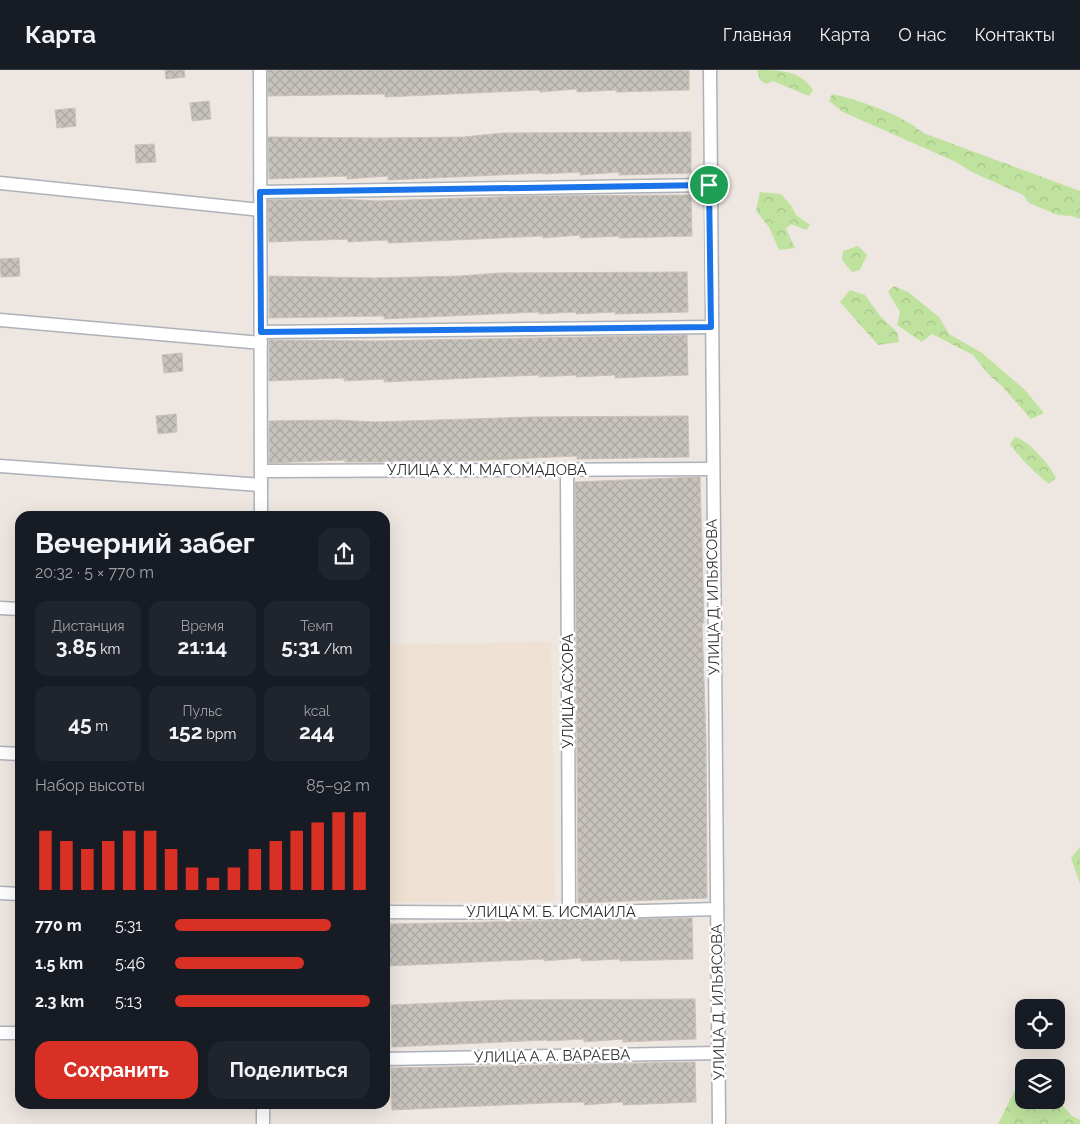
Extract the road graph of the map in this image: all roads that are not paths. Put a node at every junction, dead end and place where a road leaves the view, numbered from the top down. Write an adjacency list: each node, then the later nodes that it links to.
1 (260, 70): 5 (street)
2 (710, 70): 4 (street, УЛИЦА Д. ИЛЬЯСОВА)
3 (0, 183): 6 (street)
4 (709, 185): 5 (street); 8 (street, УЛИЦА Д. ИЛЬЯСОВА)
5 (260, 192): 6 (street)
6 (260, 210): 9 (street)
7 (0, 320): 9 (street)
8 (711, 327): 9 (street); 11 (street, УЛИЦА Д. ИЛЬЯСОВА)
9 (261, 337): 13 (street)
10 (0, 466): 14 (street)
11 (712, 469): 12 (street, УЛИЦА Х. М. МАГОМАДОВА); 22 (street, УЛИЦА Д. ИЛЬЯСОВА)
12 (567, 470): 13 (street, УЛИЦА Х. М. МАГОМАДОВА); 24 (street, УЛИЦА АСХОРА)
13 (261, 471): 14 (street)
14 (261, 486): 15 (street)
15 (261, 511)
16 (0, 608): 17 (street)
17 (15, 609)
18 (0, 753): 19 (street)
19 (15, 754)
20 (0, 893): 21 (street)
21 (15, 894)
22 (717, 909): 24 (street, УЛИЦА М. Б. ИСМАИЛА); 27 (street, УЛИЦА Д. ИЛЬЯСОВА)
23 (390, 912): 24 (street, УЛИЦА М. Б. ИСМАИЛА)
24 (569, 913)
25 (0, 1033): 26 (street)
26 (15, 1033)
27 (718, 1053): 28 (street, УЛИЦА А. А. ВАРАЕВА); 31 (street, УЛИЦА Д. ИЛЬЯСОВА)
28 (390, 1060)
29 (263, 1109): 30 (street)
30 (263, 1124)
31 (719, 1124)

